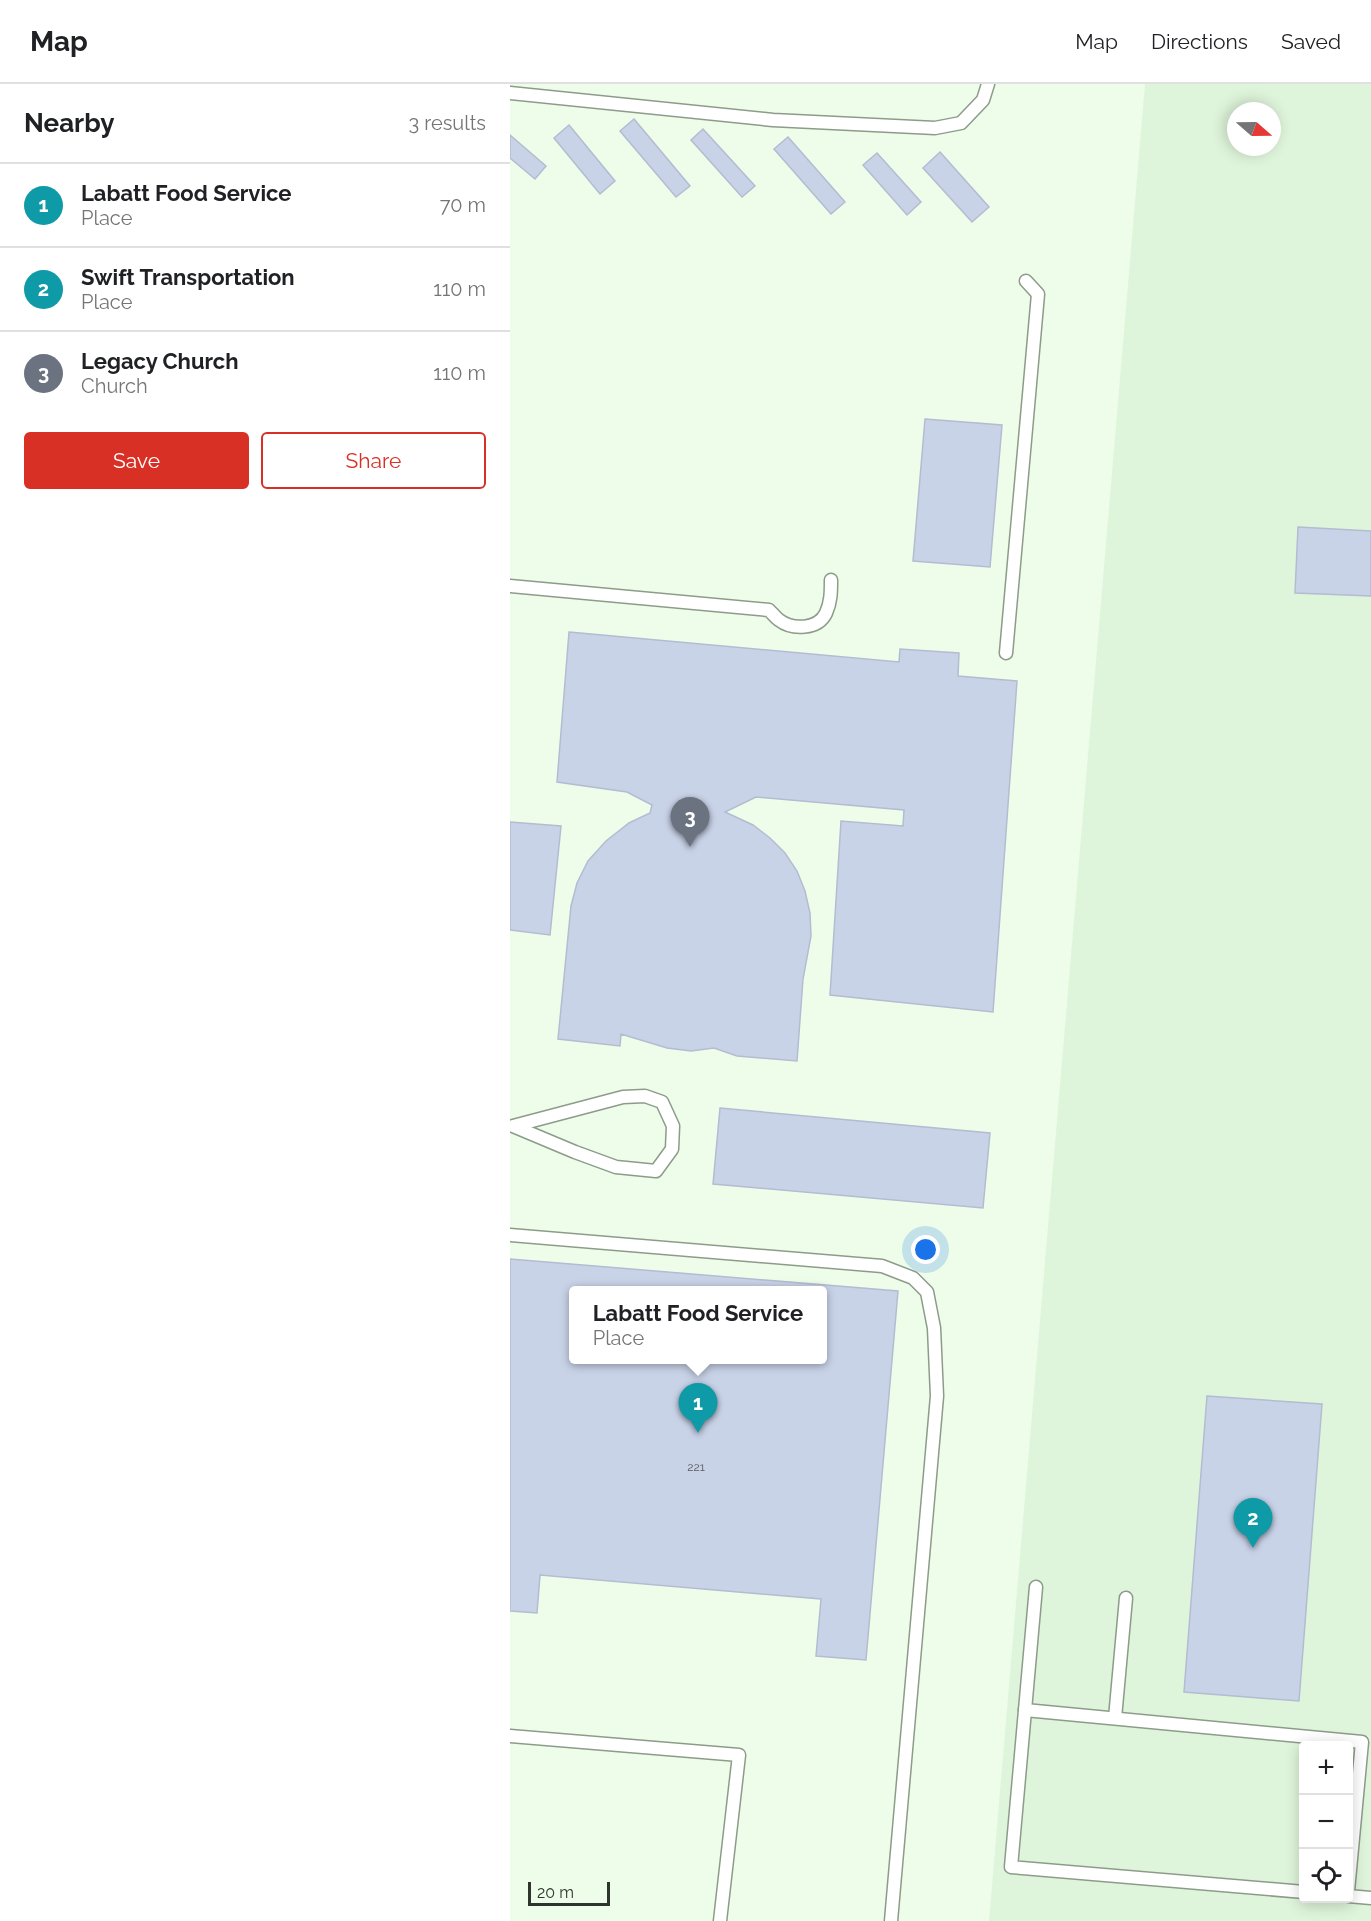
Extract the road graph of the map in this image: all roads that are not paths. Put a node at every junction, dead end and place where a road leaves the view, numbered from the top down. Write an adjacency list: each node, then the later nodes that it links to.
1 (988, 84): 2 (lane)
2 (510, 93)
3 (1026, 282): 6 (lane)
4 (831, 580): 5 (lane)
5 (510, 586)
6 (1006, 653)
7 (513, 1126): 7 (lane)
8 (510, 1235): 19 (lane)
9 (1036, 1587): 11 (lane)
10 (1126, 1598): 12 (lane)
11 (1024, 1710): 12 (lane); 15 (lane)
12 (1115, 1718): 14 (lane)
13 (510, 1736): 18 (lane)
14 (1352, 1849)
15 (1299, 1892)
16 (1353, 1896): 17 (lane)
17 (1371, 1898)
18 (720, 1921)
19 (891, 1921)

